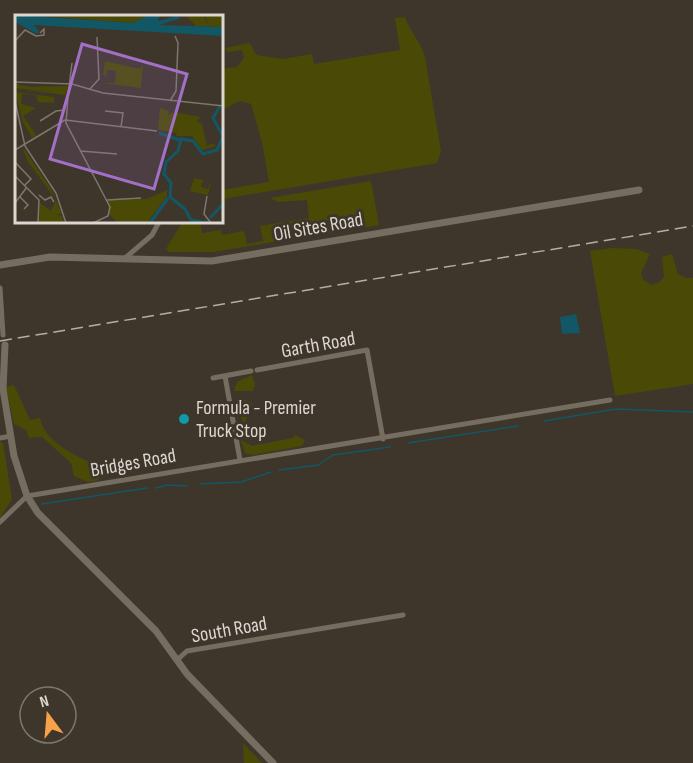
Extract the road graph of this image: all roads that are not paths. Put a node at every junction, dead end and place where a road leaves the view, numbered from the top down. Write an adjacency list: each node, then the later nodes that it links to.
1 (639, 190): 3 (street, Oil Sites Road)
2 (158, 224): 3 (street)
3 (124, 259): 4 (street, Oil Sites Road)
4 (0, 264)
5 (0, 288): 6 (street)
6 (3, 335)
7 (5, 345): 11 (street)
8 (225, 376): 9 (street, Garth Road); 13 (street, Garth Road); 14 (street)
9 (213, 378)
10 (610, 400): 13 (street, Bridges Road)
11 (11, 436): 12 (street); 15 (street)
12 (0, 438)
13 (383, 439): 14 (street, Bridges Road)
14 (240, 460): 15 (street, Bridges Road)
15 (27, 496): 16 (street); 18 (street, South Road)
16 (0, 522)
17 (403, 615): 18 (street, South Road)
18 (177, 660): 19 (street)
19 (273, 763)

